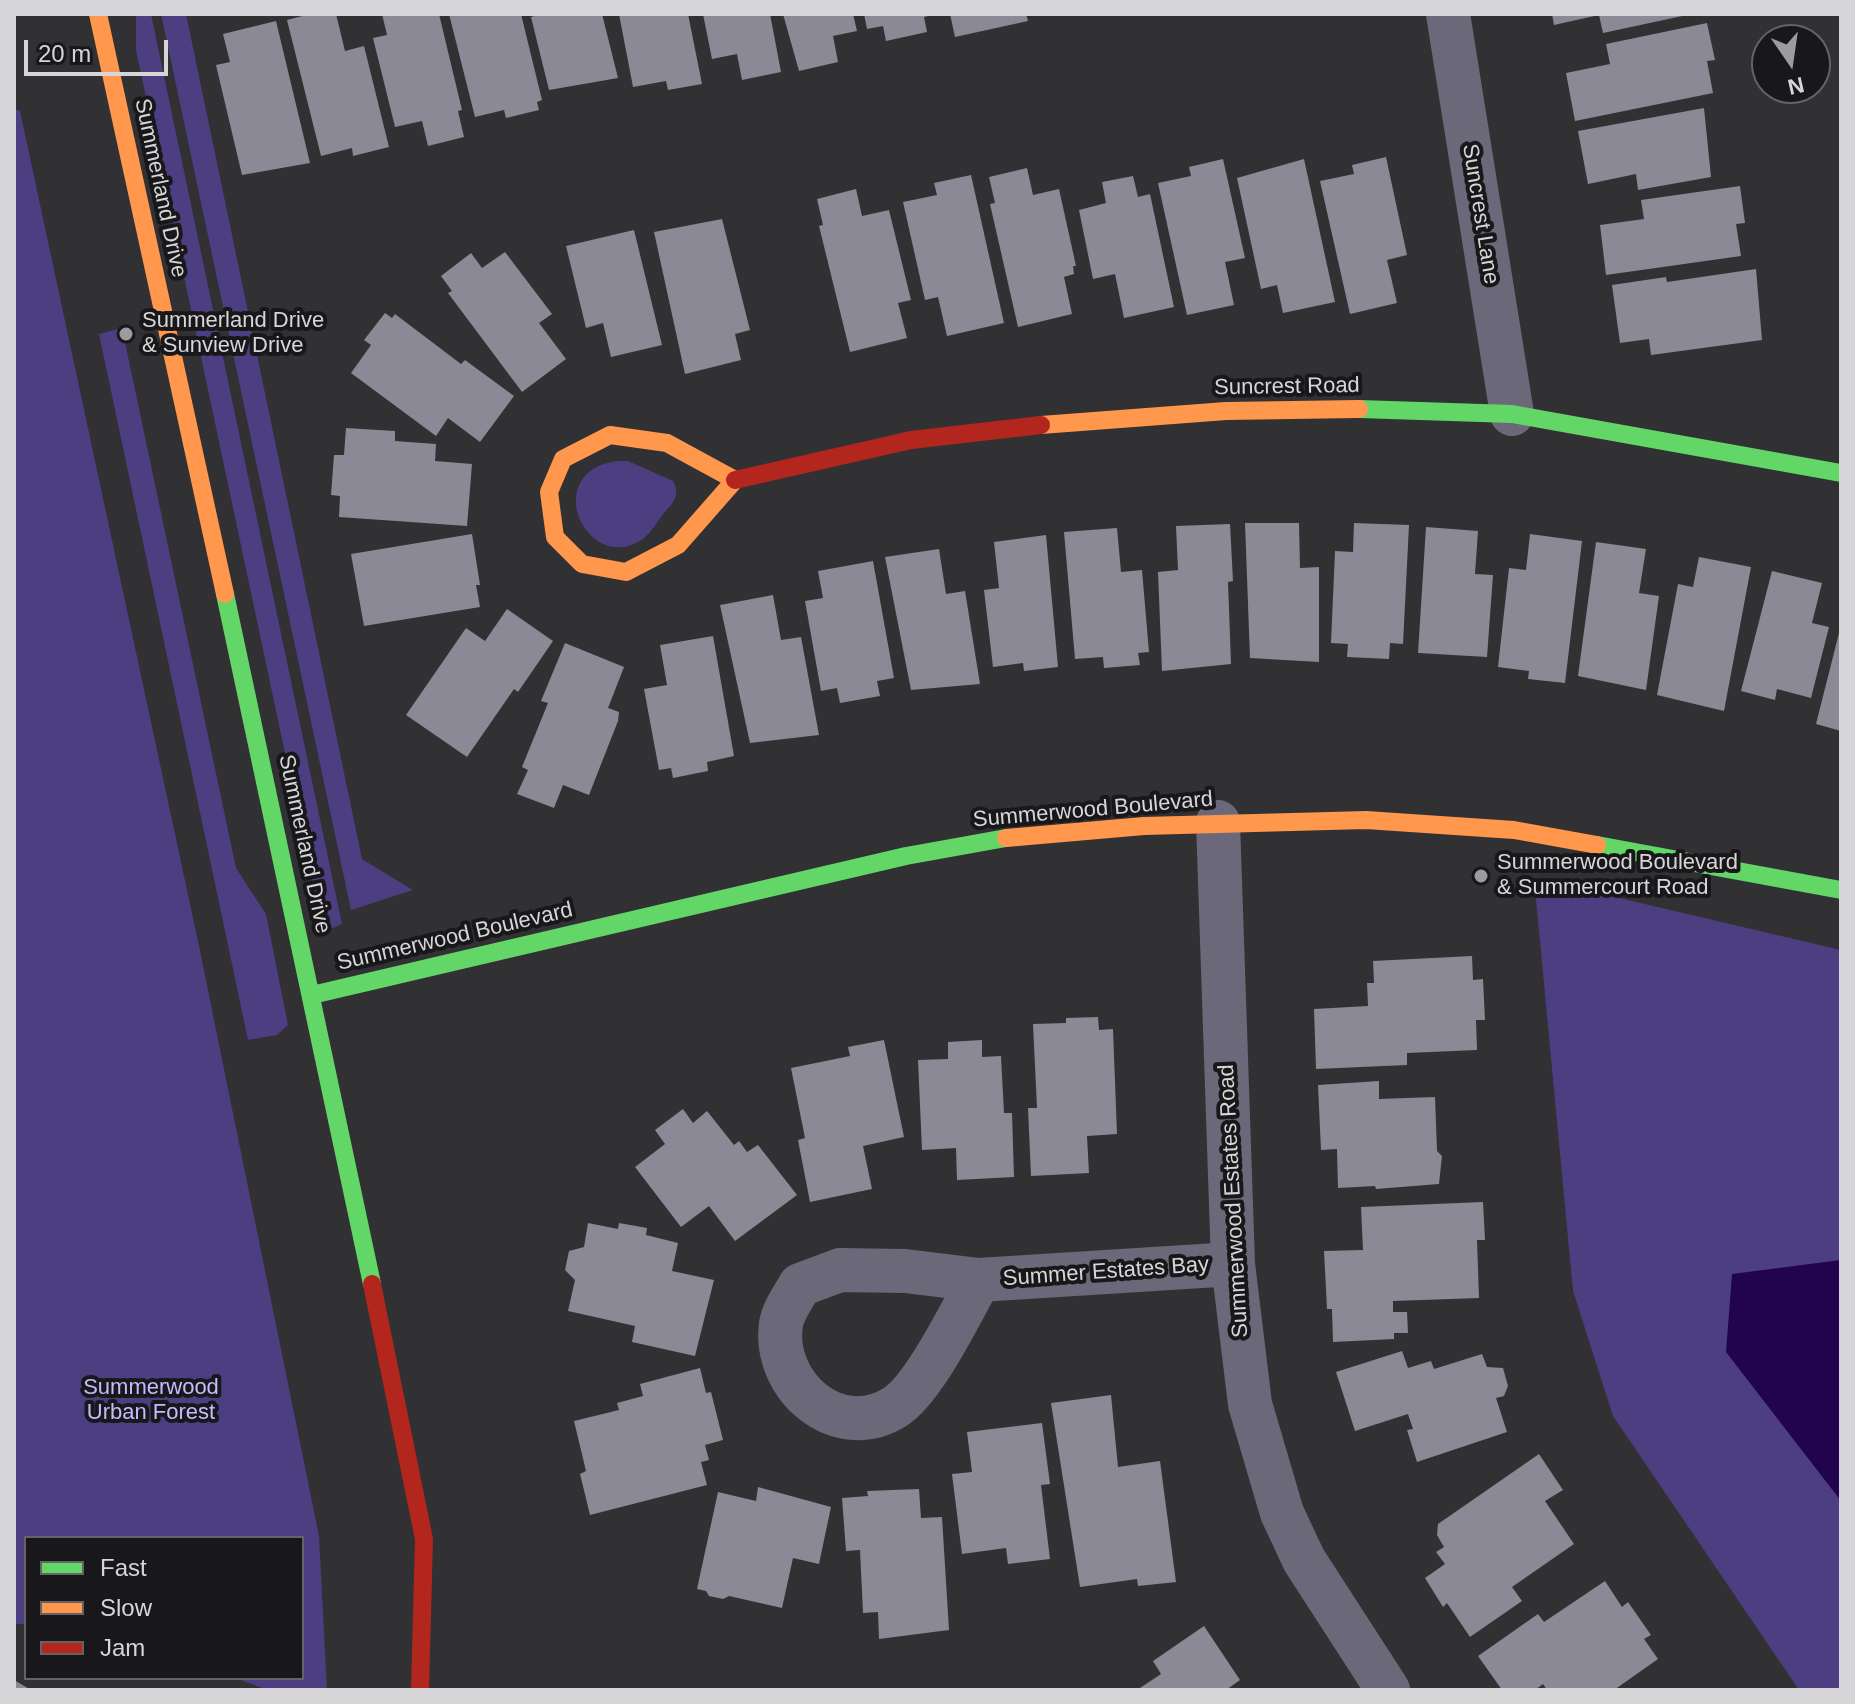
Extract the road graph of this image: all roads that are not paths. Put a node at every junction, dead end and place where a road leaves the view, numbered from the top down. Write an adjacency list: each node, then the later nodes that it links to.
1 (98, 14): 8 (street, Summerland Drive)
2 (1448, 14): 3 (street, Suncrest Lane)
3 (1512, 414): 4 (street, Suncrest Road); 5 (street, Suncrest Road)
4 (1841, 473)
5 (735, 480): 5 (street)
6 (1218, 822): 7 (street, Summerwood Boulevard); 8 (street, Summerwood Boulevard); 9 (street, Summerwood Estates Road)
7 (1841, 890)
8 (312, 995): 11 (street, Summerland Drive)
9 (1233, 1264): 10 (street, Summer Estates Bay); 12 (street, Summerwood Estates Road)
10 (979, 1280): 10 (street, Summer Estates Bay)
11 (420, 1690)
12 (1388, 1690)

